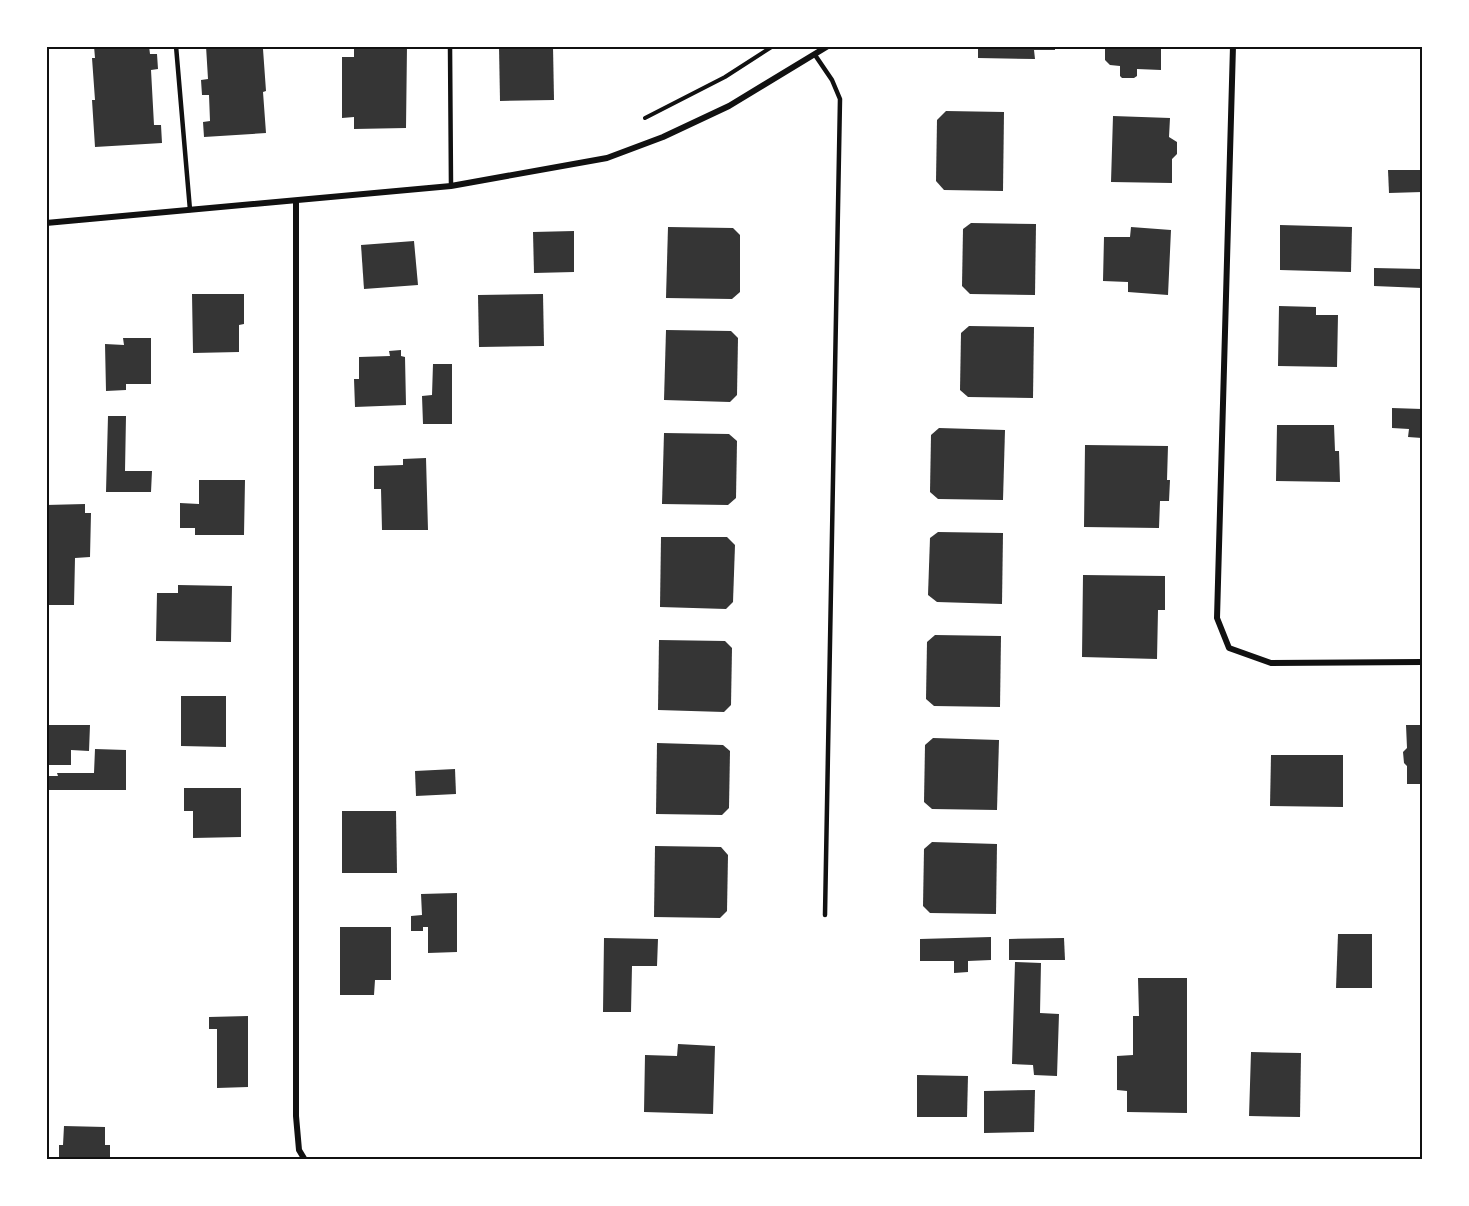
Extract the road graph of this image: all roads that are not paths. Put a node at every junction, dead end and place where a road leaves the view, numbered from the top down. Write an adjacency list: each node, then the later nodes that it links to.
1 (176, 46): 8 (lane)
2 (450, 46): 6 (lane)
3 (828, 46): 5 (street)
4 (1233, 46): 10 (street)
5 (815, 55): 6 (street); 11 (lane)
6 (451, 186): 7 (street)
7 (296, 202): 8 (street); 12 (street)
8 (190, 210): 9 (street)
9 (46, 223)
10 (1422, 662)
11 (825, 915)
12 (305, 1160)

